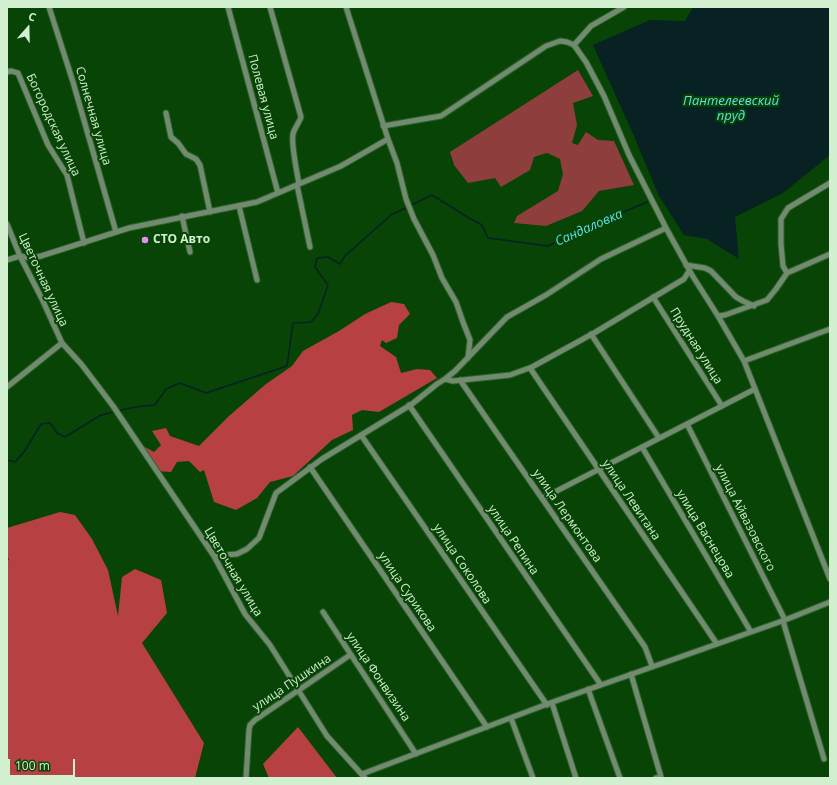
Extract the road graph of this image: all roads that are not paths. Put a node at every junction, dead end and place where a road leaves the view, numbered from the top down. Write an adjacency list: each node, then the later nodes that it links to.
1 (49, 7): 19 (street, Солнечная улица)
2 (228, 7): 13 (street, Полевая улица)
3 (270, 7): 12 (street)
4 (346, 7): 9 (street)
5 (624, 7): 6 (street)
6 (574, 46): 9 (street); 18 (street)
7 (7, 72): 20 (street, Богородская улица)
8 (166, 113): 15 (street)
9 (383, 126): 10 (street)
10 (388, 139): 12 (street); 36 (street)
11 (830, 183): 28 (street)
12 (298, 184): 13 (street); 21 (street)
13 (278, 193): 14 (street)
14 (239, 206): 15 (street); 29 (street)
15 (210, 212): 16 (street)
16 (182, 216): 19 (street); 22 (street)
17 (7, 224): 24 (street, Цветочная улица)
18 (666, 228): 26 (street); 36 (street)
19 (116, 232): 20 (street)
20 (84, 243): 24 (street)
21 (310, 247)
22 (190, 252)
23 (830, 254): 28 (street)
24 (20, 256): 25 (street); 35 (street, Цветочная улица)
25 (7, 260)
26 (686, 265): 27 (street); 31 (street)
27 (689, 271): 30 (street); 32 (street)
28 (787, 272): 31 (street)
29 (257, 280)
30 (654, 297): 34 (street); 44 (street, Прудная улица)
31 (754, 306): 32 (street)
32 (718, 316): 37 (street)
33 (830, 329): 37 (street)
34 (591, 334): 38 (street); 47 (street)
35 (62, 343): 41 (street, Цветочная улица); 52 (street, Цветочная улица)
36 (468, 359): 39 (street)
37 (744, 361): 42 (street)
38 (530, 368): 40 (street); 50 (street, улица Левитана)
39 (445, 379): 40 (street); 43 (street)
40 (460, 380): 51 (street, улица Лермонтова)
41 (7, 388)
42 (755, 389): 44 (street); 53 (street)
43 (409, 406): 46 (street); 62 (street, улица Репина)
44 (722, 406): 45 (street)
45 (687, 424): 47 (street); 56 (street, улица Айвазовского)
46 (361, 435): 49 (street); 65 (street, улица Соколова)
47 (659, 438): 48 (street)
48 (642, 447): 50 (street); 57 (street, улица Васнецова)
49 (310, 467): 52 (street); 67 (street, улица Сурикова)
50 (598, 470): 51 (street); 58 (street, улица Левитана)
51 (543, 498): 60 (street, улица Лермонтова)
52 (214, 556): 64 (street, Цветочная улица)
53 (830, 579)
54 (830, 602): 56 (street)
55 (323, 612): 59 (street, улица Фонвизина)
56 (784, 620): 57 (street); 69 (street, улица Айвазовского)
57 (751, 632): 58 (street)
58 (717, 644): 60 (street)
59 (350, 655): 64 (street, улица Пушкина); 68 (street, улица Фонвизина)
60 (652, 666): 61 (street)
61 (631, 674): 62 (street); 71 (street)
62 (601, 685): 63 (street)
63 (588, 689): 65 (street); 75 (street)
64 (298, 690): 70 (street, Цветочная улица); 72 (street, улица Пушкина)
65 (549, 704): 66 (street); 74 (street, улица Соколова)
66 (511, 718): 67 (street); 73 (street)
67 (487, 727): 68 (street)
68 (416, 754): 70 (street)
69 (824, 759)
70 (364, 776)
71 (659, 777)
72 (246, 778)
73 (533, 778)
74 (576, 778)
75 (620, 778)

